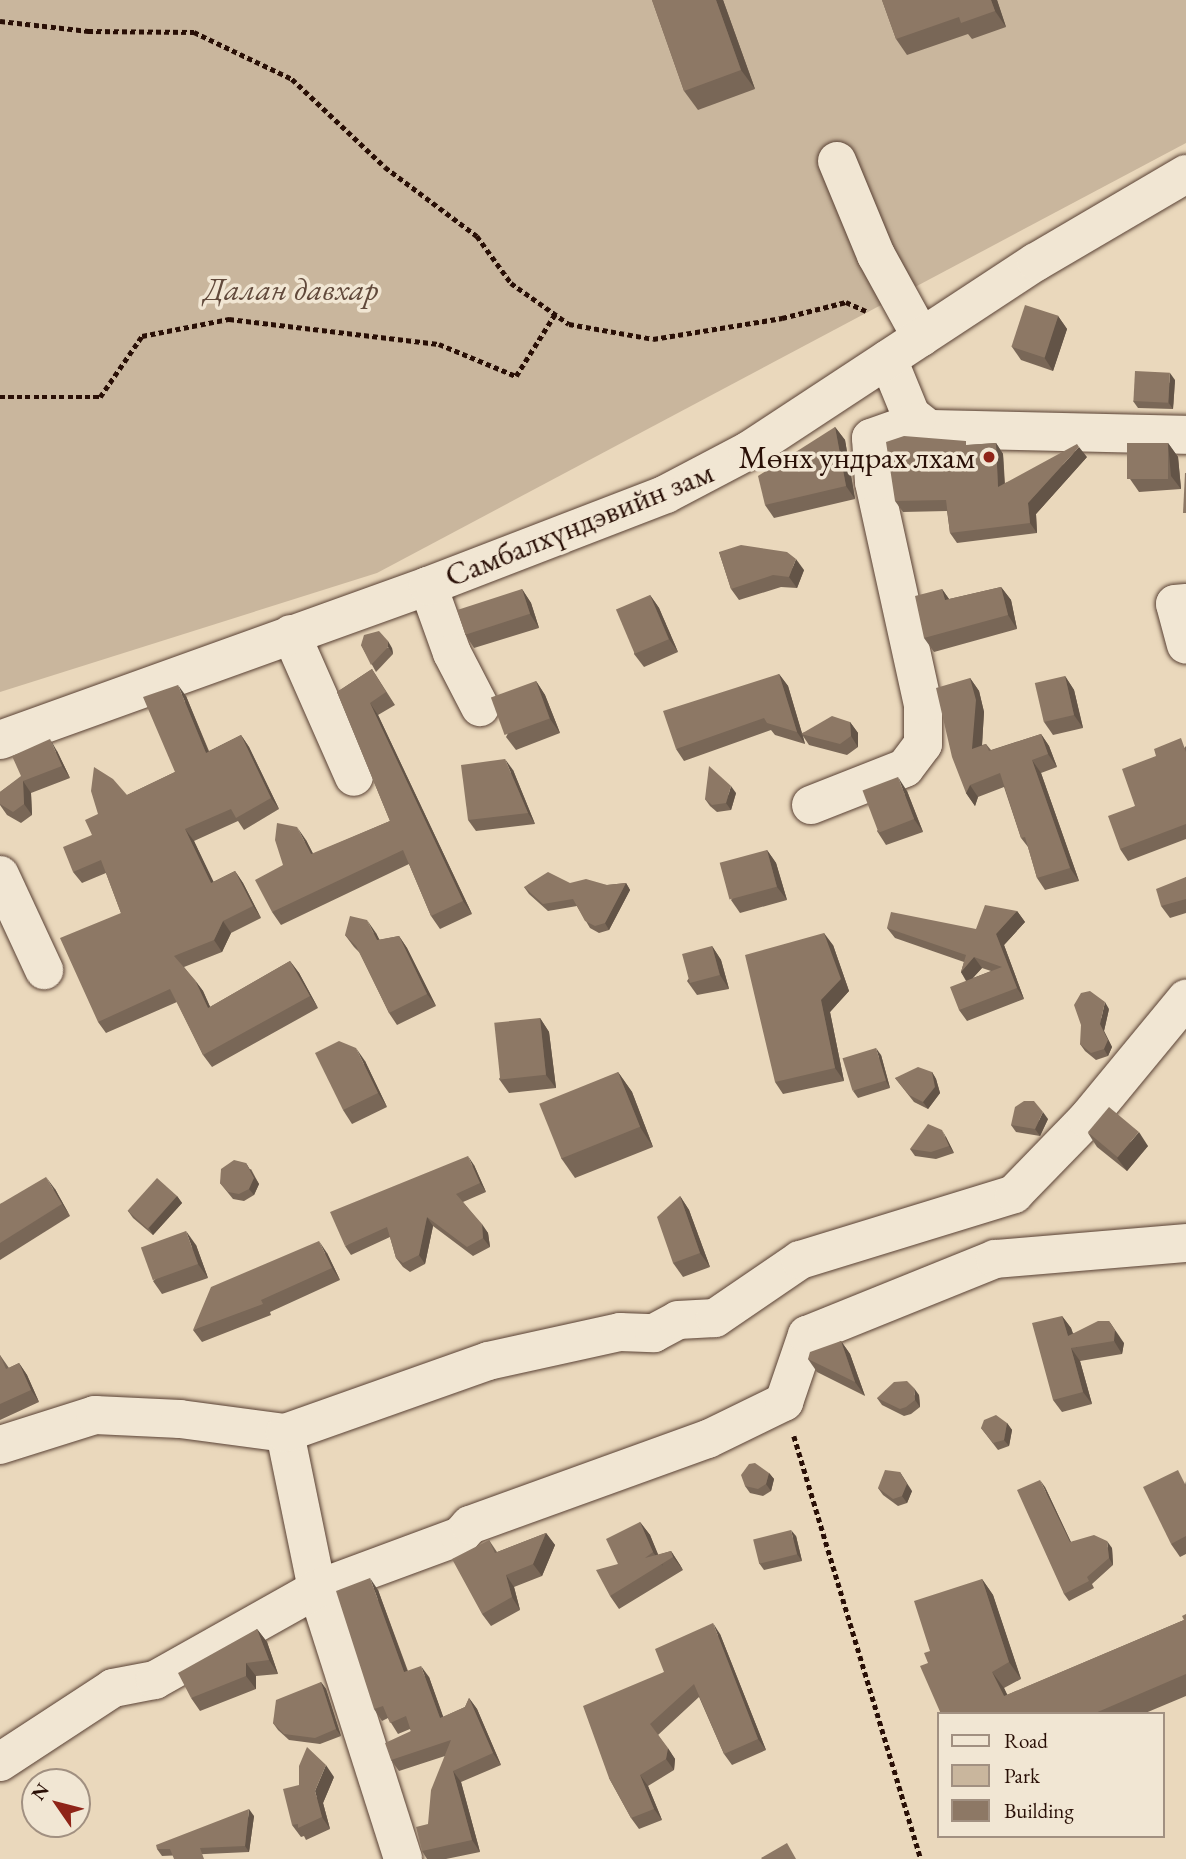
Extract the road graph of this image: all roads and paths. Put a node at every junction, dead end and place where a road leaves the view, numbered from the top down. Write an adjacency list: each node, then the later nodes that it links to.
1 (0, 21): 4 (path)
2 (837, 161): 6 (street)
3 (1186, 174): 6 (street, Самбалхүндэвийн зам)
4 (555, 314): 5 (path); 8 (path)
5 (871, 314)
6 (921, 337): 7 (street, Самбалхүндэвийн зам)
7 (888, 359): 9 (street); 11 (street, Самбалхүндэвийн зам)
8 (0, 397)
9 (915, 422): 10 (street); 18 (street)
10 (1186, 435)
11 (428, 586): 13 (street, Самбалхүндэвийн зам); 15 (street)
12 (1186, 603): 14 (street)
13 (290, 634): 16 (street, Самбалхүндэвийн зам); 17 (street)
14 (1186, 645)
15 (480, 707)
16 (0, 740)
17 (354, 777)
18 (811, 805)
19 (0, 875): 20 (street)
20 (44, 970)
21 (1186, 999): 24 (street)
22 (1186, 1243): 23 (street)
23 (784, 1402): 26 (street); 29 (path)
24 (285, 1433): 25 (street); 26 (street)
25 (0, 1445)
26 (317, 1589): 27 (street); 28 (street)
27 (0, 1762)
28 (403, 1859)
29 (921, 1859)

